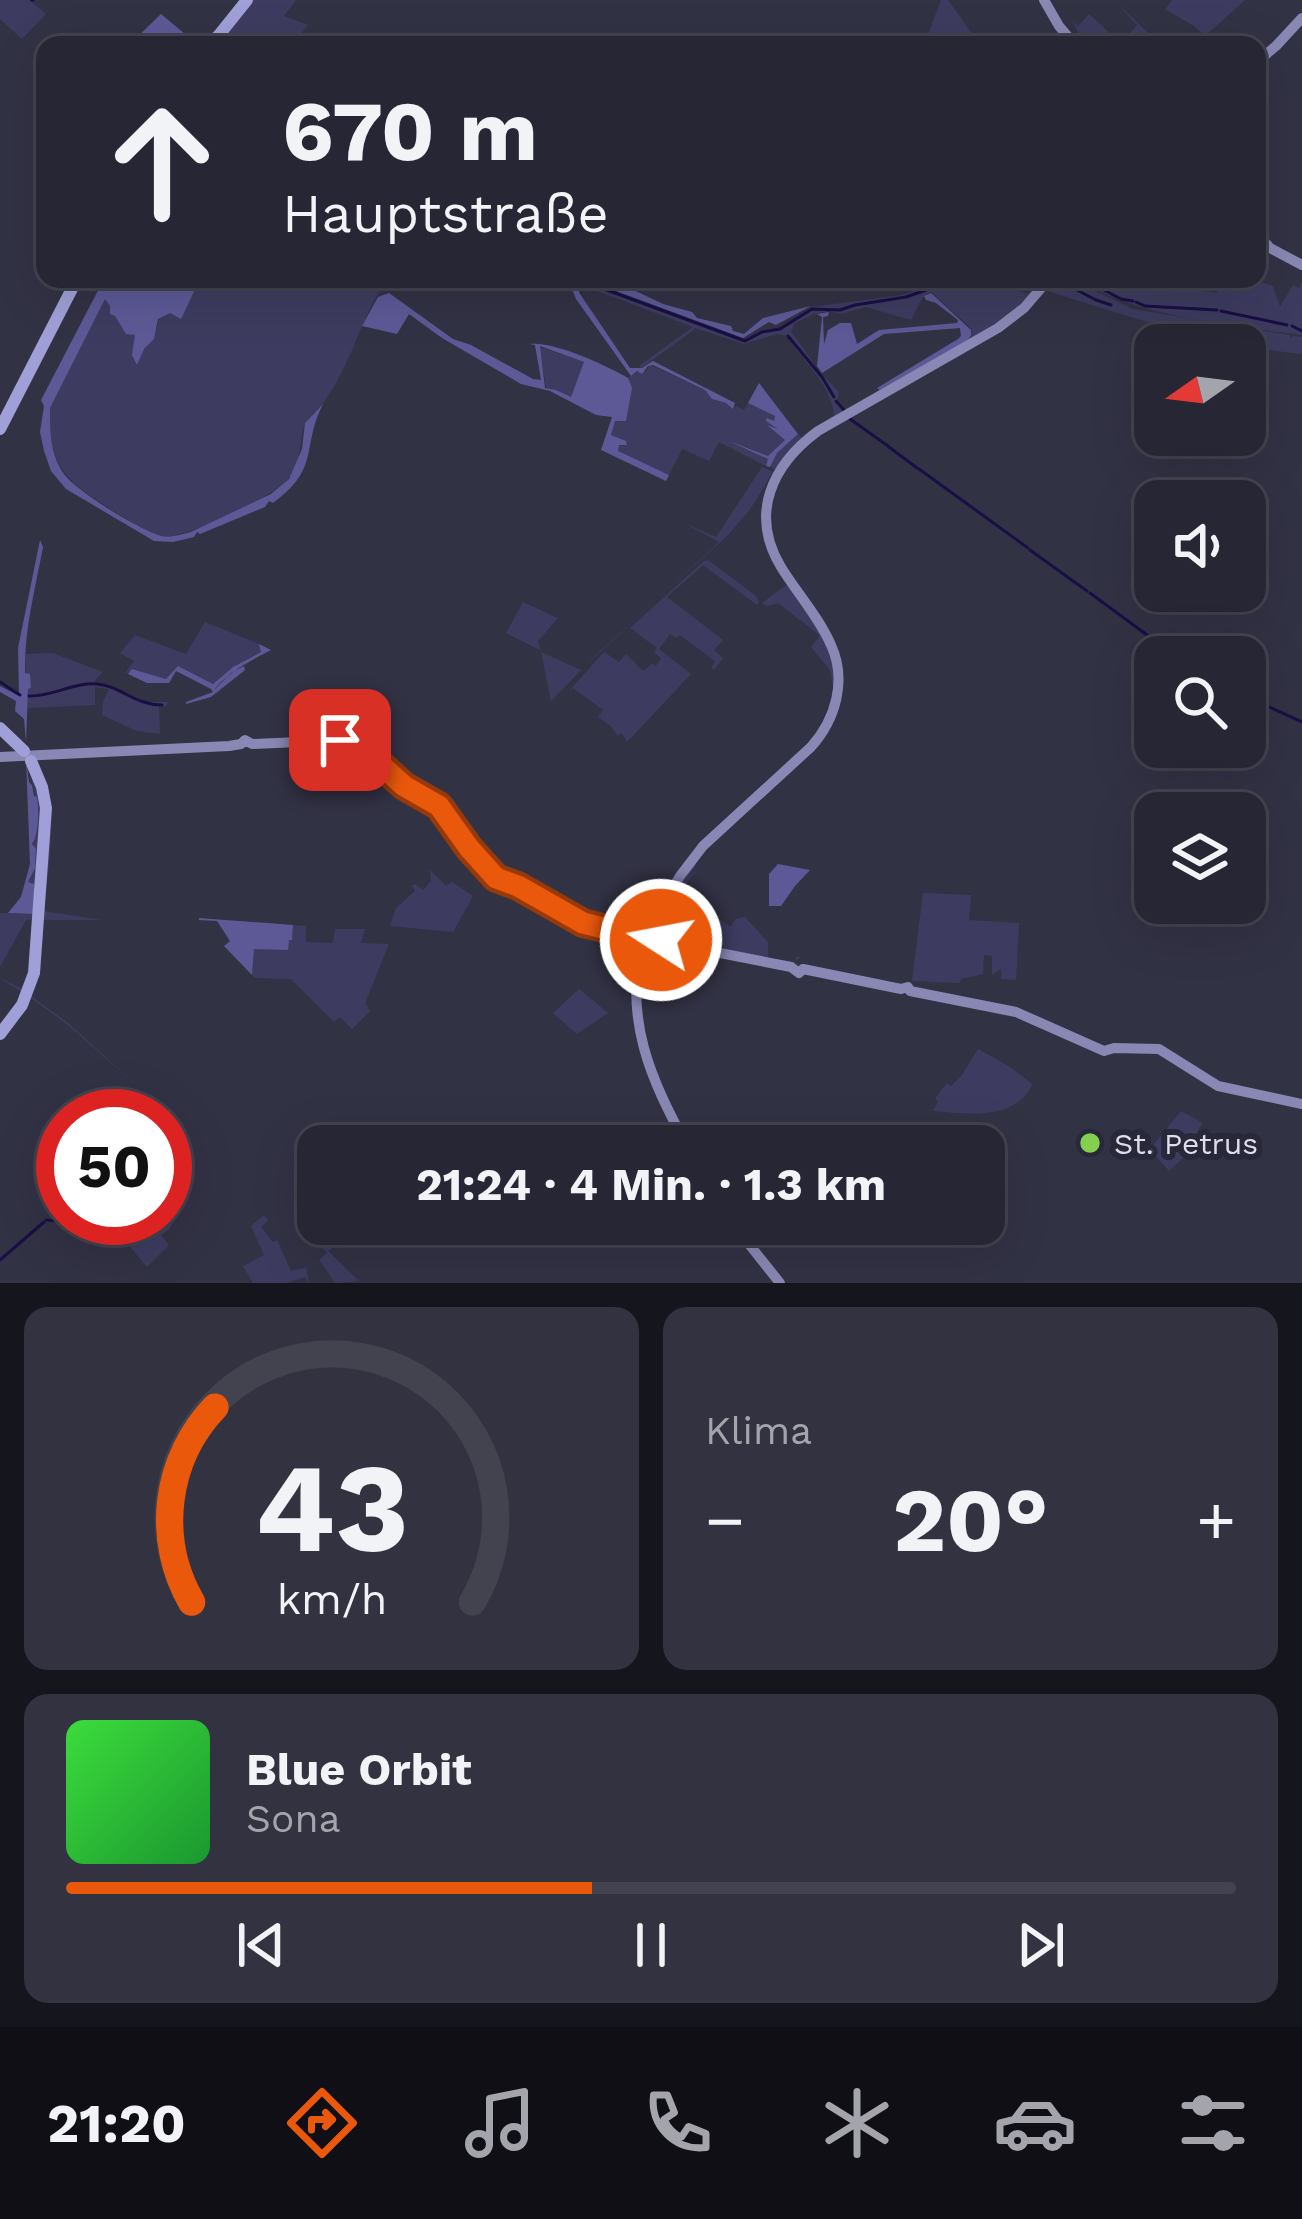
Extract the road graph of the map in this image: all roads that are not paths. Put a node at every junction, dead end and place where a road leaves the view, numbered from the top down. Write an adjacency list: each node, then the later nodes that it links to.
1 (248, 0): 4 (main road)
2 (1045, 2): 5 (main road)
3 (1302, 18): 6 (main road)
4 (218, 36)
5 (1067, 36)
6 (1266, 54)
7 (1266, 244): 8 (main road)
8 (1302, 266)
9 (72, 288): 11 (main road)
10 (1041, 288): 14 (main road)
11 (0, 429)
12 (0, 728): 15 (main road)
13 (0, 757): 14 (main road)
14 (644, 938): 16 (main road); 17 (main road)
15 (0, 1034)
16 (1302, 1104)
17 (676, 1125)
18 (750, 1245): 19 (main road)
19 (780, 1283)

